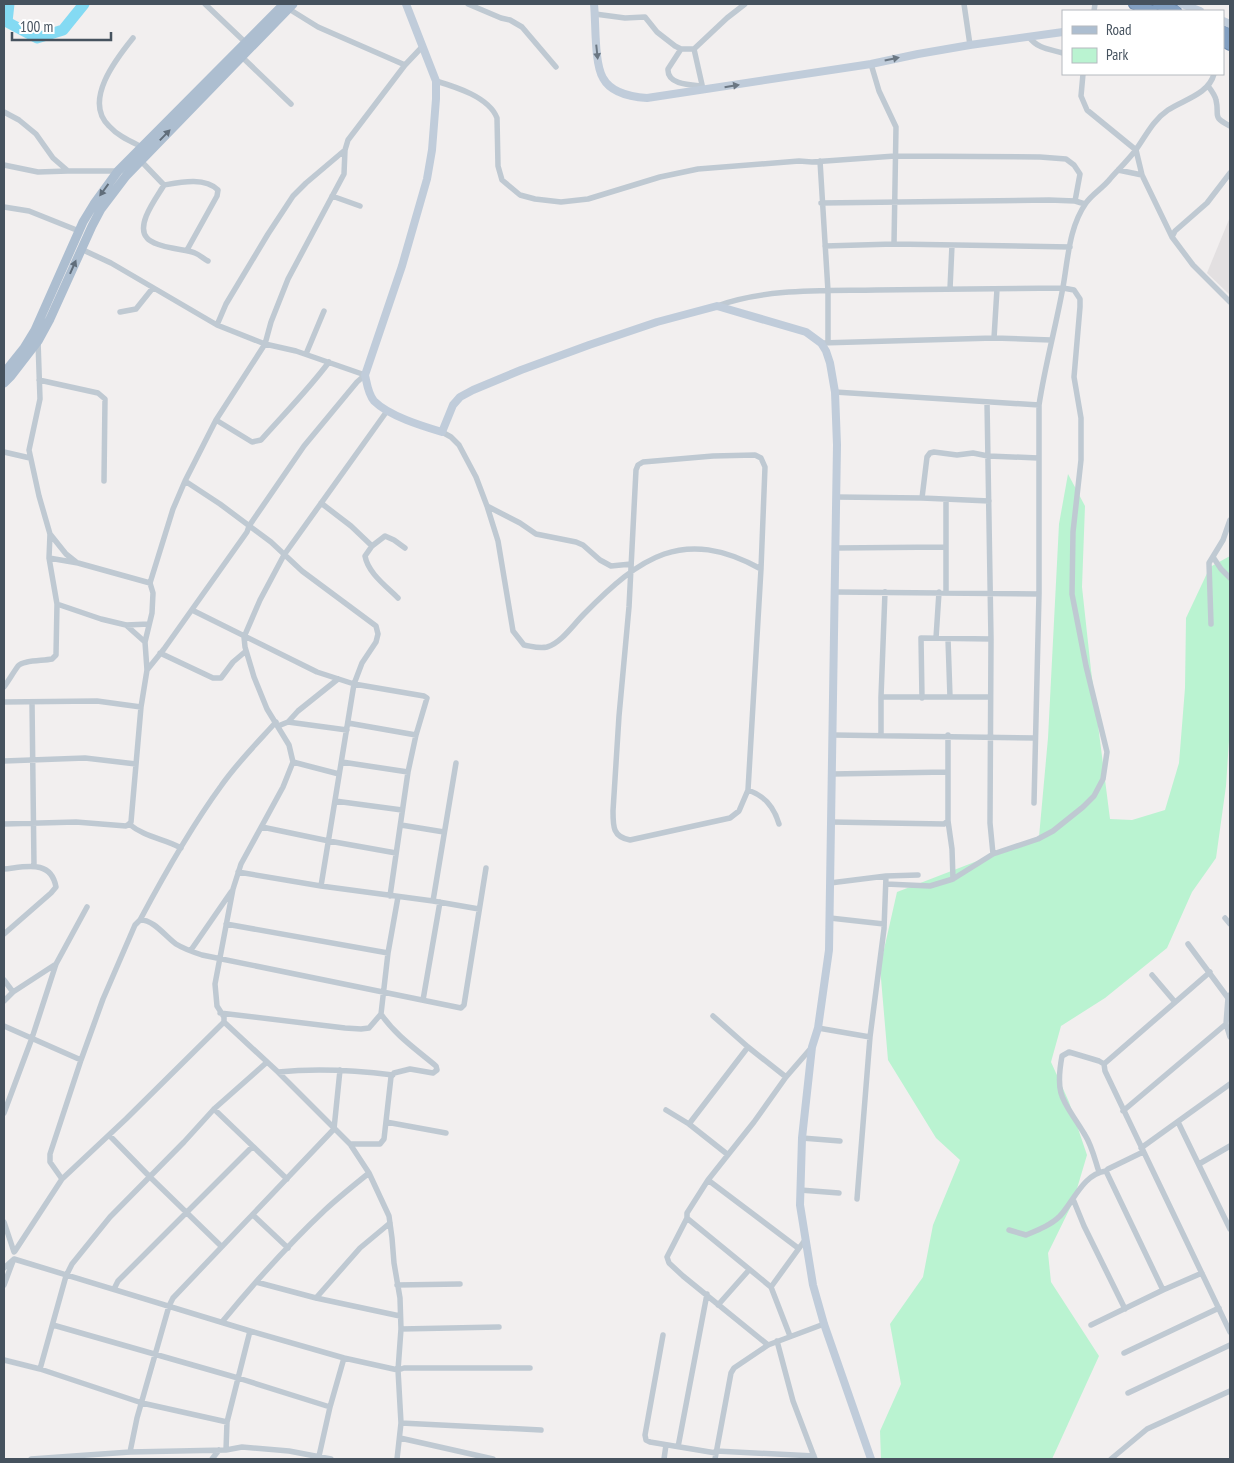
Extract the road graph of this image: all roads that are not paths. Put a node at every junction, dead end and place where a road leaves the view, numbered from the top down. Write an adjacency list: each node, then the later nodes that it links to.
1 (205, 4): 18 (street)
2 (406, 4): 20 (street)
3 (468, 4): 27 (street)
4 (594, 4): 14 (street)
5 (745, 4): 22 (street)
6 (964, 4): 19 (street)
7 (1134, 4): 11 (highway)
8 (1158, 4): 12 (highway)
9 (1182, 4): 13 (street)
10 (289, 5): 18 (main road); 24 (main road); 26 (street)
11 (1149, 10)
12 (1173, 10)
13 (1197, 10)
14 (595, 14): 21 (street); 32 (street, one-way to 32)
15 (1062, 32): 16 (street)
16 (1029, 37): 19 (street); 23 (street)
17 (133, 38): 36 (street)
18 (246, 43): 36 (main road)
19 (970, 45): 25 (street, one-way to 19)
20 (422, 47): 26 (street); 30 (street)
21 (681, 49): 22 (street); 32 (street)
22 (694, 49): 32 (street)
23 (1062, 53)
24 (242, 57): 33 (street); 40 (main road, one-way to 24)
25 (871, 64): 32 (street, one-way to 25); 39 (street)
26 (405, 65): 37 (street)
27 (556, 67)
28 (1083, 75): 38 (street)
29 (1214, 75): 31 (street)
30 (436, 81): 41 (street); 83 (street)
31 (1208, 86): 35 (street); 38 (street)
32 (703, 88)
33 (291, 104)
34 (4, 112): 44 (street)
35 (1230, 126)
36 (142, 147): 45 (main road)
37 (345, 150): 49 (street); 74 (street)
38 (1136, 150): 43 (street); 47 (street)
39 (895, 156): 41 (street); 50 (street); 51 (street)
40 (141, 161): 48 (street); 62 (main road)
41 (820, 162): 52 (street)
42 (4, 165): 44 (street)
43 (1118, 170): 47 (street); 53 (street)
44 (68, 171): 45 (street)
45 (118, 171): 56 (main road, one-way to 56)
46 (1230, 173): 57 (street)
47 (1142, 175): 57 (street)
48 (164, 185): 63 (street); 63 (street)
49 (332, 196): 54 (street); 79 (street)
50 (894, 202): 51 (street); 52 (street); 58 (street)
51 (1074, 202): 53 (street)
52 (821, 203): 60 (street)
53 (1085, 204): 61 (street)
54 (360, 206)
55 (4, 207): 56 (street)
56 (79, 231): 82 (main road)
57 (1172, 237): 70 (street)
58 (894, 244): 59 (street); 60 (street)
59 (952, 245): 61 (street); 67 (street)
60 (825, 246): 69 (street)
61 (1070, 247): 66 (street)
62 (81, 249): 65 (street); 77 (main road, one-way to 62)
63 (187, 250): 64 (street)
64 (208, 261)
65 (152, 288): 73 (street); 74 (street)
66 (1063, 288): 68 (street); 76 (street); 185 (street)
67 (950, 289): 68 (street); 69 (street)
68 (997, 289): 75 (street)
69 (828, 291): 71 (street); 78 (street)
70 (1230, 302)
71 (717, 306): 78 (street); 91 (street)
72 (324, 311): 80 (street)
73 (120, 312)
74 (217, 325): 79 (street)
75 (994, 338): 76 (street); 78 (street)
76 (1051, 340): 88 (street)
77 (38, 341): 84 (street); 85 (main road)
78 (825, 343): 86 (street)
79 (265, 344): 80 (street); 90 (street)
80 (306, 354): 81 (street)
81 (329, 362): 83 (street); 90 (street)
82 (4, 373)
83 (365, 375): 89 (street); 105 (street)
84 (39, 380): 94 (street); 96 (street)
85 (4, 383)
86 (835, 392): 87 (street); 98 (street)
87 (988, 402): 88 (street); 93 (street)
88 (1039, 405): 95 (street)
89 (388, 411): 91 (street); 102 (street)
90 (216, 420): 97 (street)
91 (442, 432): 103 (street)
92 (4, 452): 94 (street)
93 (988, 456): 95 (street); 99 (street); 101 (street)
94 (30, 458): 106 (street)
95 (1038, 458): 125 (street)
96 (104, 481)
97 (185, 481): 105 (street); 119 (street)
98 (836, 497): 99 (street); 109 (street)
99 (922, 498): 100 (street)
100 (946, 500): 101 (street); 110 (street)
101 (989, 501): 124 (street)
102 (321, 503): 107 (street); 111 (street)
103 (487, 506): 115 (street); 117 (street)
104 (1230, 520): 112 (street)
105 (249, 526): 111 (street); 128 (street)
106 (50, 534): 113 (street); 114 (street)
107 (372, 546): 108 (street); 126 (street)
108 (405, 548)
109 (836, 548): 110 (street); 120 (street)
110 (946, 548): 123 (street)
111 (284, 555): 132 (street); 141 (street)
112 (1213, 557): 118 (street); 130 (street)
113 (50, 558): 114 (street); 127 (street)
114 (78, 563): 119 (street)
115 (631, 564): 116 (street); 117 (street)
116 (761, 569): 117 (street); 169 (street)
117 (630, 572): 169 (street)
118 (1230, 578)
119 (150, 583): 129 (street)
120 (836, 592): 121 (street); 154 (street)
121 (885, 592): 122 (street); 145 (street)
122 (939, 592): 123 (street); 133 (street)
123 (946, 592): 124 (street)
124 (990, 593): 125 (street); 135 (street)
125 (1039, 594): 158 (street)
126 (398, 598)
127 (57, 604): 131 (street); 142 (street)
128 (192, 610): 132 (street); 138 (street)
129 (149, 624): 131 (street); 136 (street)
130 (1211, 624)
131 (126, 625): 136 (street)
132 (244, 637): 137 (street); 140 (street)
133 (936, 638): 134 (street); 146 (street)
134 (948, 639): 135 (street); 143 (street)
135 (991, 639): 144 (street)
136 (145, 642): 139 (street)
137 (246, 651): 138 (street); 151 (street)
138 (160, 653): 139 (street)
139 (147, 670): 149 (street)
140 (338, 679): 141 (street); 150 (street)
141 (354, 684): 152 (street); 153 (street)
142 (4, 687)
143 (950, 697): 144 (street); 146 (street)
144 (990, 697): 157 (street)
145 (881, 698): 146 (street); 155 (street)
146 (922, 698)
147 (4, 702): 148 (street)
148 (32, 702): 149 (street); 159 (street)
149 (141, 707): 164 (street)
150 (288, 722): 151 (street); 152 (street)
151 (277, 724): 161 (street); 183 (street)
152 (348, 726): 153 (street); 162 (street)
153 (416, 735): 165 (street)
154 (833, 735): 155 (street); 168 (street)
155 (881, 735): 156 (street)
156 (948, 735): 157 (street); 166 (street)
157 (989, 737): 158 (street); 185 (street)
158 (1035, 738): 171 (street)
159 (32, 759): 160 (street); 164 (street); 174 (street)
160 (4, 761)
161 (293, 762): 167 (street); 180 (street)
162 (342, 762): 165 (street); 167 (street)
163 (456, 763): 181 (street)
164 (136, 764): 177 (street)
165 (408, 772): 172 (street)
166 (947, 772): 168 (street); 173 (street)
167 (339, 774): 170 (street)
168 (832, 774): 175 (street)
169 (748, 790): 178 (street)
170 (335, 800): 172 (street); 182 (street)
171 (1034, 803)
172 (402, 810): 179 (street)
173 (948, 821): 175 (street); 192 (street)
174 (33, 822): 176 (street); 177 (street); 186 (street)
175 (831, 822): 193 (street)
176 (4, 824)
177 (129, 824): 183 (street)
178 (778, 824)
179 (400, 825): 181 (street); 184 (street)
180 (262, 827): 182 (street); 189 (street)
181 (444, 832): 199 (street)
182 (329, 841): 184 (street); 195 (street)
183 (181, 848): 204 (street)
184 (396, 853): 197 (street)
185 (993, 854): 192 (street)
186 (34, 866): 188 (street); 208 (street)
187 (486, 868): 201 (street)
188 (4, 869)
189 (238, 872): 195 (street); 196 (street)
190 (918, 875): 191 (street)
191 (886, 876): 193 (street); 194 (street)
192 (953, 879): 194 (street)
193 (830, 883): 202 (street)
194 (886, 884): 206 (street)
195 (321, 886): 197 (street)
196 (233, 889): 205 (street); 210 (street)
197 (390, 896): 198 (street)
198 (398, 896): 199 (street); 211 (street)
199 (436, 901): 201 (street); 221 (street)
200 (87, 907): 213 (street)
201 (479, 908): 221 (street)
202 (830, 918): 206 (street); 229 (street)
203 (1225, 918): 207 (street)
204 (140, 920): 210 (street); 235 (street)
205 (226, 924): 211 (street); 212 (street)
206 (884, 924): 232 (street)
207 (1230, 924)
208 (4, 934)
209 (1188, 944): 214 (street)
210 (192, 950): 212 (street)
211 (388, 953): 218 (street)
212 (220, 958): 218 (street); 223 (street)
213 (56, 964): 217 (street); 231 (street)
214 (1210, 972): 219 (street); 222 (street)
215 (1152, 975): 222 (street)
216 (4, 980): 217 (street)
217 (13, 992): 220 (street)
218 (383, 992): 221 (street); 224 (street)
219 (1229, 997): 227 (street)
220 (4, 1000)
221 (423, 1000)
222 (1175, 1002): 237 (street)
223 (220, 1013): 224 (street); 226 (street)
224 (381, 1014): 240 (street)
225 (713, 1016): 233 (street)
226 (224, 1022): 236 (street); 252 (street)
227 (1226, 1024): 230 (street); 245 (street)
228 (4, 1026): 231 (street)
229 (818, 1028): 232 (street); 234 (street)
230 (1230, 1037)
231 (32, 1038): 235 (street); 246 (street)
232 (870, 1038): 269 (street)
233 (748, 1047): 241 (street); 249 (street)
234 (812, 1047): 241 (street); 253 (street)
235 (80, 1060): 264 (street)
236 (266, 1063): 239 (street); 243 (street)
237 (1104, 1064): 245 (street); 261 (street)
238 (340, 1070): 239 (street); 240 (street); 250 (street)
239 (278, 1072): 250 (street)
240 (393, 1075): 247 (street)
241 (786, 1076): 259 (street)
242 (1230, 1084): 248 (street)
243 (214, 1109): 257 (street); 263 (street)
244 (666, 1110): 249 (street)
245 (1124, 1111): 258 (street)
246 (4, 1113)
247 (386, 1122): 251 (street); 255 (street)
248 (1178, 1122): 258 (street); 260 (street)
249 (689, 1124): 259 (street)
250 (334, 1129): 255 (street); 265 (street)
251 (446, 1133)
252 (109, 1134): 263 (street); 264 (street)
253 (802, 1138): 254 (street); 267 (street)
254 (840, 1140)
255 (350, 1144): 262 (street)
256 (1230, 1146): 260 (street)
257 (252, 1147): 265 (street); 271 (street)
258 (1142, 1150): 261 (street); 286 (street)
259 (727, 1154): 266 (street)
260 (1199, 1164): 276 (street)
261 (1103, 1172): 270 (street); 294 (street)
262 (369, 1173): 275 (street); 280 (street)
263 (150, 1177): 271 (street); 287 (street)
264 (62, 1179): 282 (street)
265 (287, 1179): 272 (street)
266 (708, 1180): 273 (street); 281 (street)
267 (800, 1190): 268 (street); 278 (street)
268 (839, 1193)
269 (857, 1199)
270 (1073, 1199): 277 (street); 299 (street)
271 (186, 1213): 279 (street); 293 (street)
272 (253, 1215): 279 (street); 280 (street)
273 (687, 1218): 285 (street); 295 (street)
274 (4, 1223): 282 (street)
275 (390, 1223): 291 (street); 296 (street)
276 (1230, 1229)
277 (1009, 1230)
278 (805, 1240): 281 (street); 303 (street)
279 (221, 1246): 298 (street)
280 (288, 1248): 288 (street)
281 (798, 1248): 292 (street)
282 (15, 1251): 283 (street)
283 (14, 1259): 284 (street); 287 (street); 290 (street)
284 (4, 1268)
285 (749, 1270): 292 (street); 297 (street)
286 (1202, 1274): 294 (street); 300 (street)
287 (66, 1276): 293 (street); 304 (street)
288 (256, 1282): 296 (street); 302 (street)
289 (460, 1284): 291 (street)
290 (4, 1285)
291 (397, 1285): 301 (street)
292 (771, 1286): 311 (street)
293 (114, 1289): 298 (street)
294 (1163, 1290): 299 (street)
295 (707, 1294): 297 (street); 332 (street)
296 (316, 1298): 301 (street)
297 (718, 1304): 313 (street)
298 (169, 1306): 302 (street); 316 (street)
299 (1125, 1308): 305 (street)
300 (1219, 1308): 309 (street); 315 (street)
301 (400, 1316): 307 (street)
302 (222, 1322): 308 (street)
303 (824, 1324): 311 (street); 344 (street)
304 (53, 1325): 316 (street); 320 (street)
305 (1091, 1325)
306 (499, 1327): 307 (street)
307 (401, 1328): 321 (street)
308 (250, 1331): 317 (street); 322 (street)
309 (1230, 1332)
310 (663, 1335): 331 (street)
311 (790, 1336): 312 (street)
312 (777, 1341): 313 (street); 337 (street)
313 (768, 1345): 335 (street)
314 (1230, 1345): 324 (street)
315 (1124, 1353)
316 (156, 1355): 322 (street); 325 (street)
317 (344, 1358): 321 (street); 326 (street)
318 (4, 1360): 320 (street)
319 (530, 1368): 321 (street)
320 (40, 1369): 325 (street)
321 (398, 1370): 328 (street)
322 (238, 1378): 326 (street); 327 (street)
323 (1230, 1391): 345 (street)
324 (1128, 1393)
325 (142, 1403): 327 (street); 334 (street)
326 (330, 1407): 336 (street)
327 (227, 1422): 333 (street)
328 (401, 1423): 329 (street); 330 (street)
329 (541, 1430)
330 (400, 1438): 341 (street); 342 (street)
331 (666, 1445): 332 (street); 343 (street)
332 (678, 1447): 335 (street)
333 (223, 1450): 334 (street); 336 (street); 339 (street)
334 (130, 1452): 338 (street)
335 (716, 1455): 337 (street)
336 (319, 1456): 340 (street)
337 (815, 1458)
338 (31, 1459)
339 (212, 1459)
340 (331, 1459)
341 (397, 1459)
342 (493, 1459)
343 (664, 1459)
344 (871, 1459)
345 (1111, 1459)

